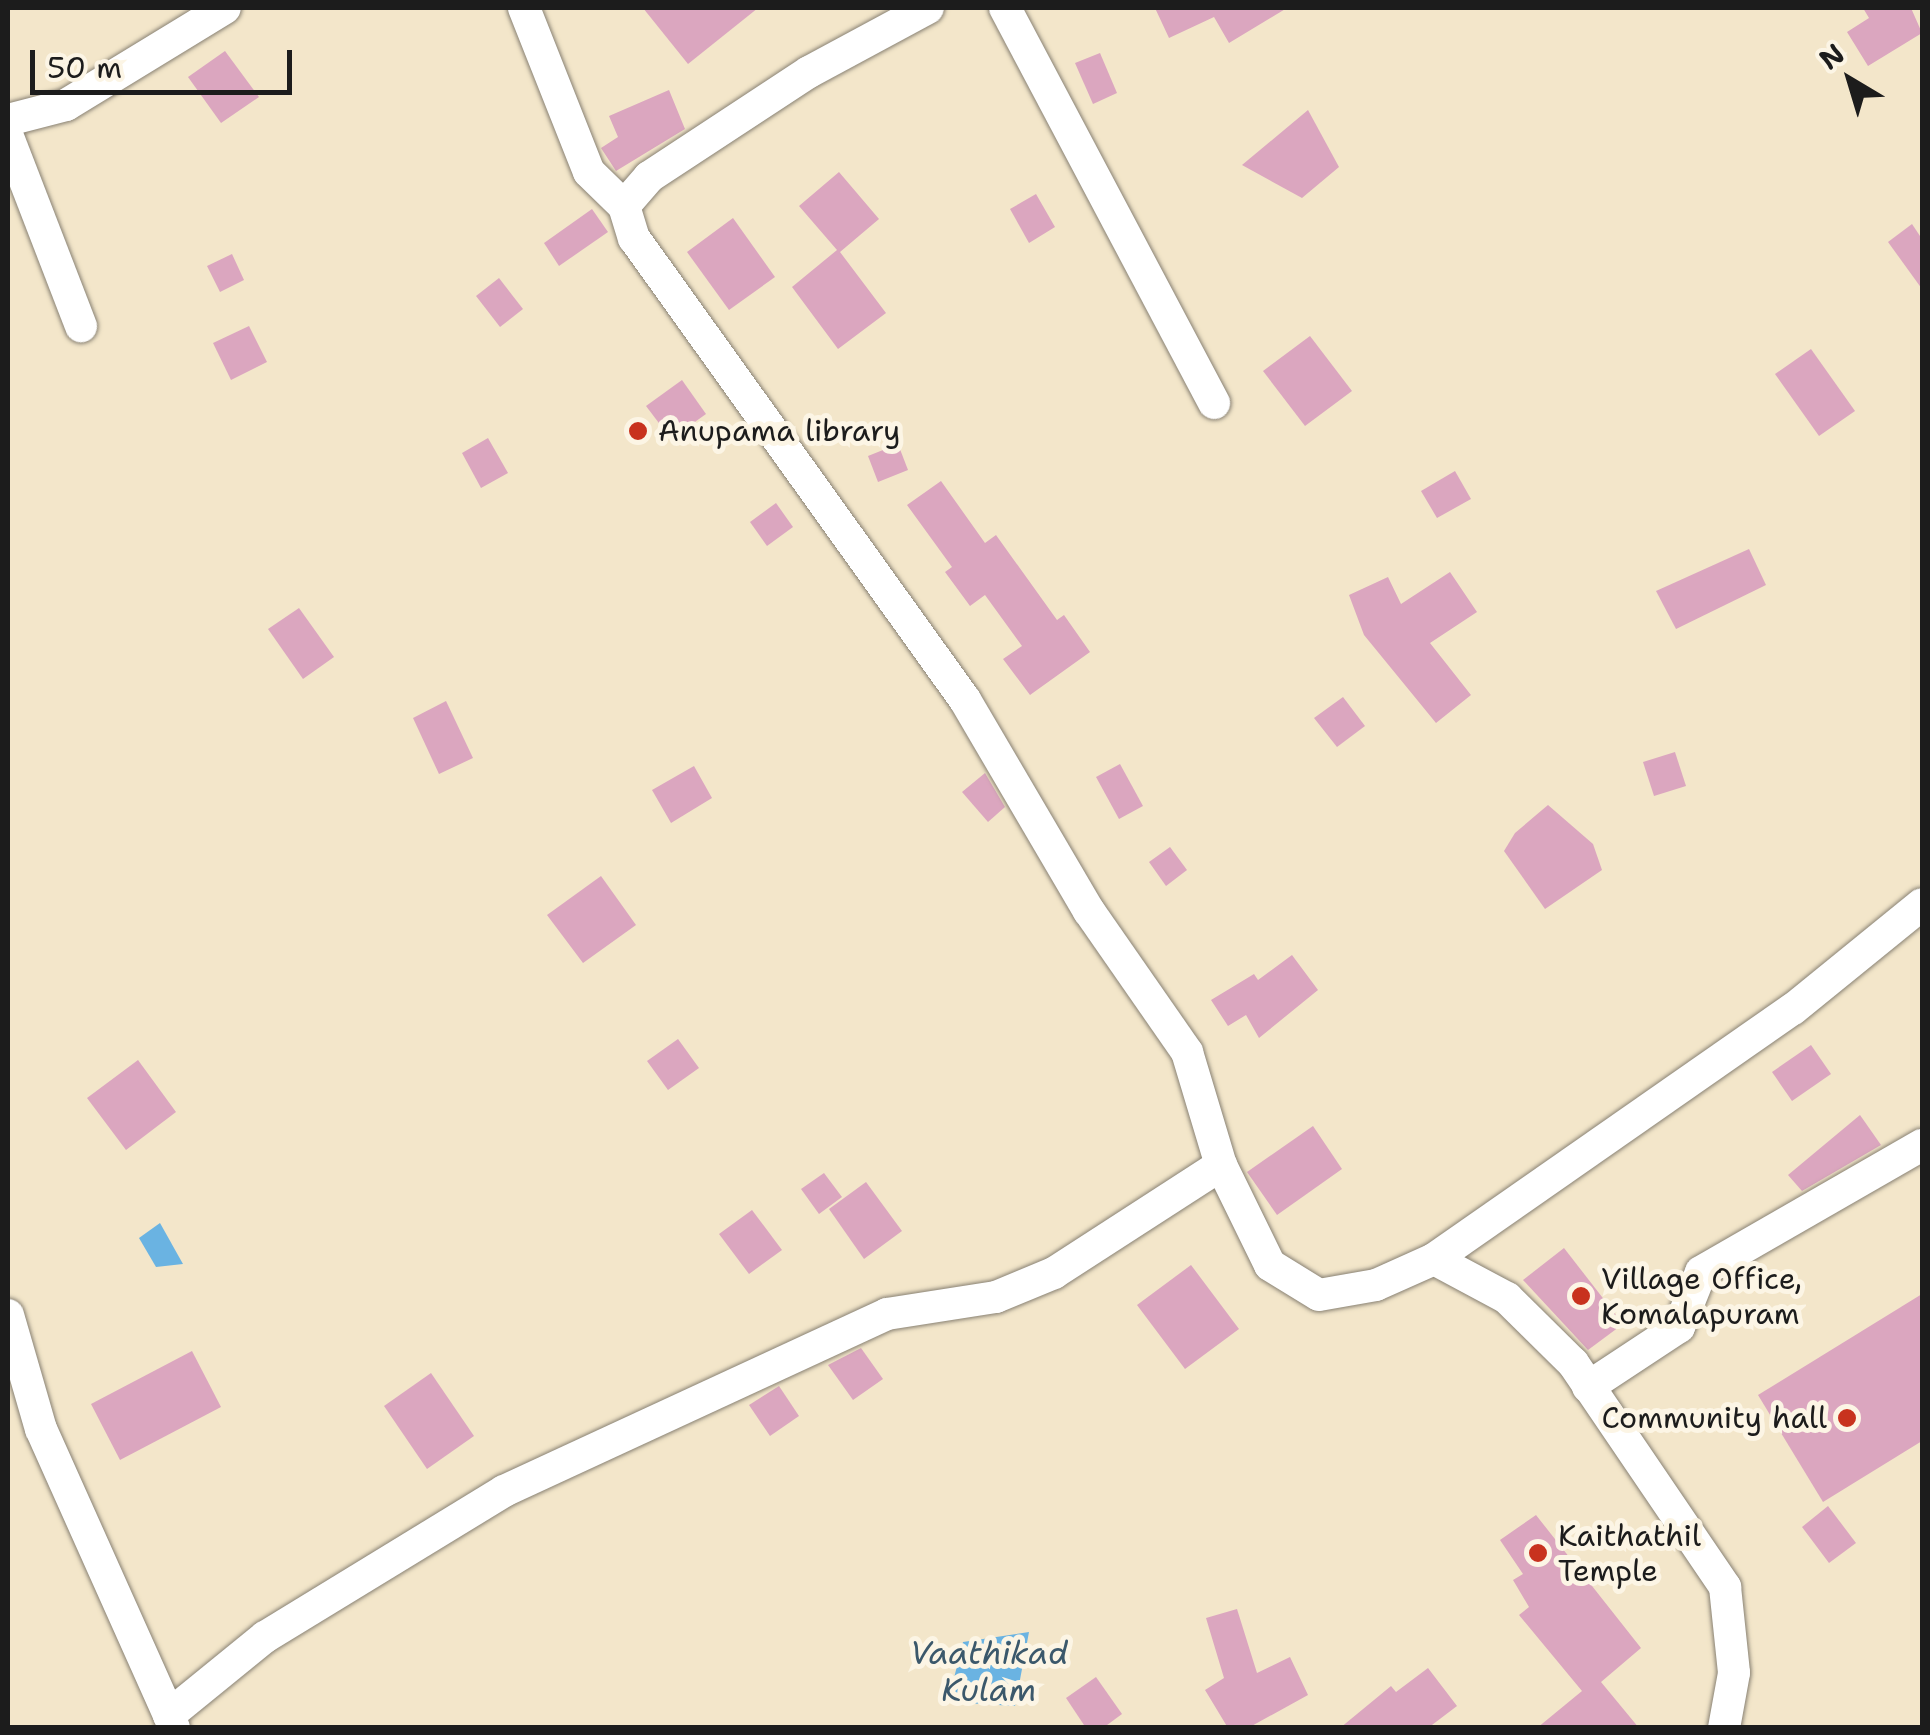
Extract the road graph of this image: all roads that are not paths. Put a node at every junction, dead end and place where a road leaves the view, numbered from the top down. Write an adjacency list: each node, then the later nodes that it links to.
1 (225, 8): 5 (street)
2 (524, 8): 7 (street)
3 (928, 8): 7 (street)
4 (1005, 8): 9 (street)
5 (8, 120)
6 (8, 137): 8 (street)
7 (624, 206): 12 (street)
8 (81, 326)
9 (1214, 403)
10 (1920, 911): 13 (street)
11 (1922, 1145): 15 (street)
12 (1221, 1165): 13 (street); 16 (street)
13 (1434, 1259): 15 (street)
14 (8, 1315): 16 (street)
15 (1588, 1387): 17 (street)
16 (171, 1721)
17 (1724, 1728)

